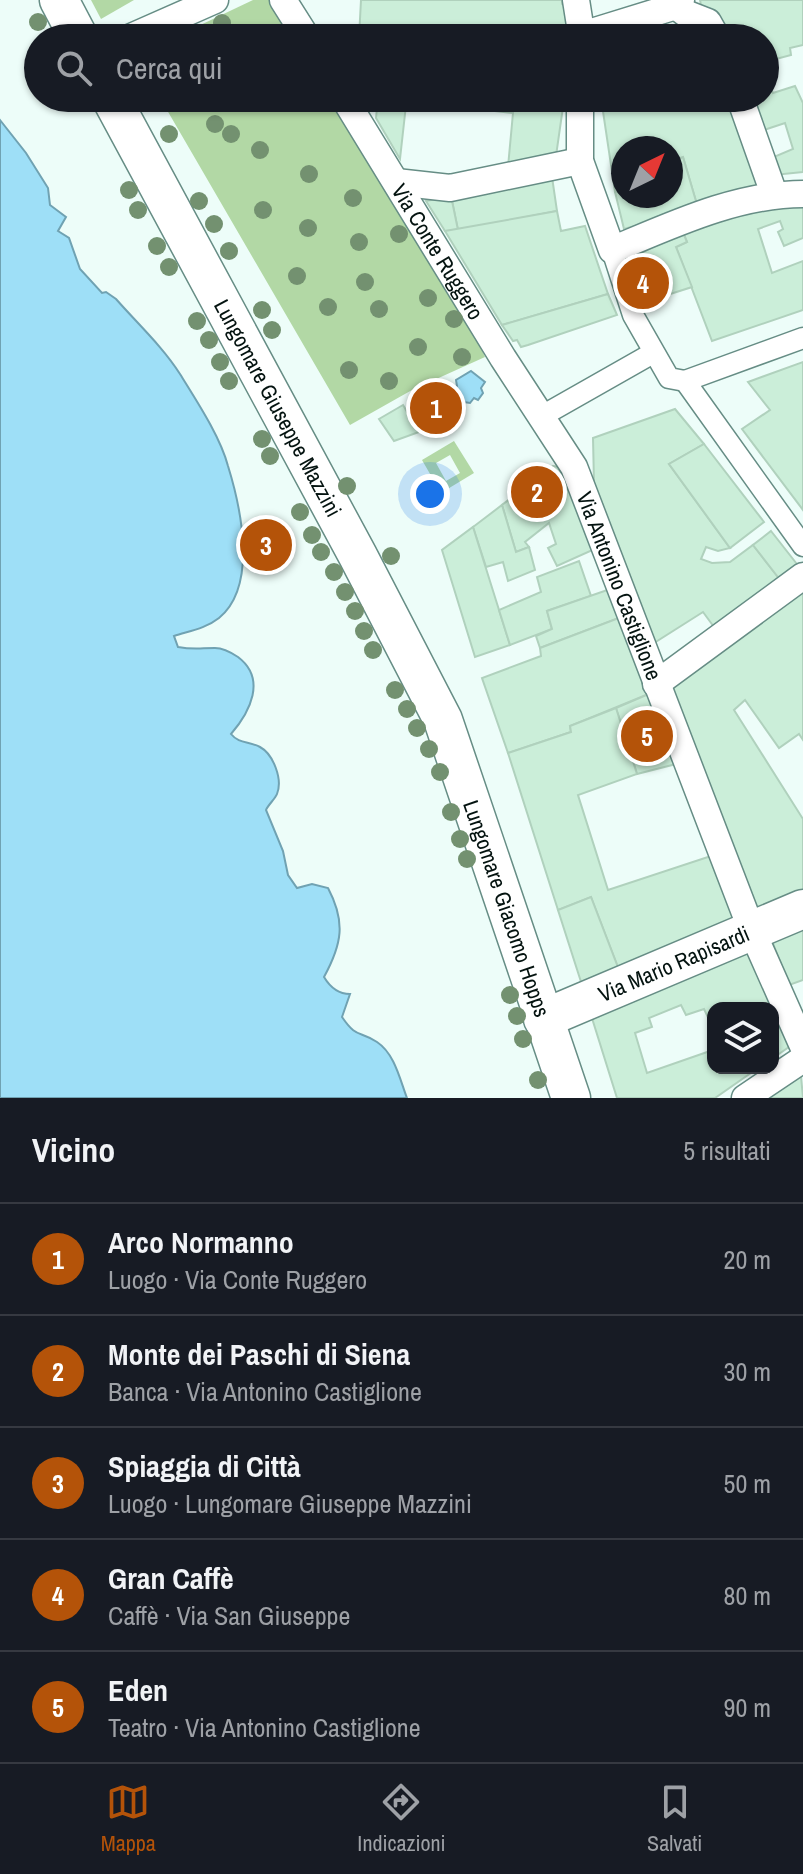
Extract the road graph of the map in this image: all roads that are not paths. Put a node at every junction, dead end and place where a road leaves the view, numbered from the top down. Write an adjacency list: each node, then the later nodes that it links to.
1 (59, 0): 6 (main road)
2 (215, 0): 7 (street)
3 (283, 0): 8 (street)
4 (576, 0): 9 (street)
5 (681, 6): 10 (street); 11 (street)
6 (72, 24)
7 (161, 24)
8 (298, 24)
9 (580, 24)
10 (622, 24)
11 (709, 24)
12 (118, 112): 29 (main road, Lungomare Giuseppe Mazzini)
13 (353, 112): 17 (street, Via Conte Ruggero)
14 (580, 112): 16 (street)
15 (745, 112): 18 (street)
16 (580, 161): 17 (street); 20 (street)
17 (396, 182): 24 (street, Via Conte Ruggero)
18 (774, 194): 19 (street); 20 (street)
19 (803, 194)
20 (612, 250): 22 (street)
21 (803, 338): 23 (street)
22 (653, 353): 23 (street); 24 (street)
23 (685, 381): 26 (street)
24 (538, 410): 25 (street, Via Conte Ruggero)
25 (557, 438): 28 (street, Via Antonino Castiglione)
26 (803, 546)
27 (803, 576): 28 (street)
28 (656, 684): 31 (street, Via Antonino Castiglione)
29 (443, 720): 32 (main road, Lungomare Giacomo Hopps)
30 (803, 909): 31 (main road, Via Mario Rapisardi)
31 (752, 931): 32 (main road, Via Mario Rapisardi); 33 (street, Via Antonino Castiglione)
32 (543, 1019): 35 (main road, Lungomare Giacomo Hopps)
33 (803, 1046)
34 (803, 1059): 36 (street)
35 (571, 1098)
36 (745, 1098)

